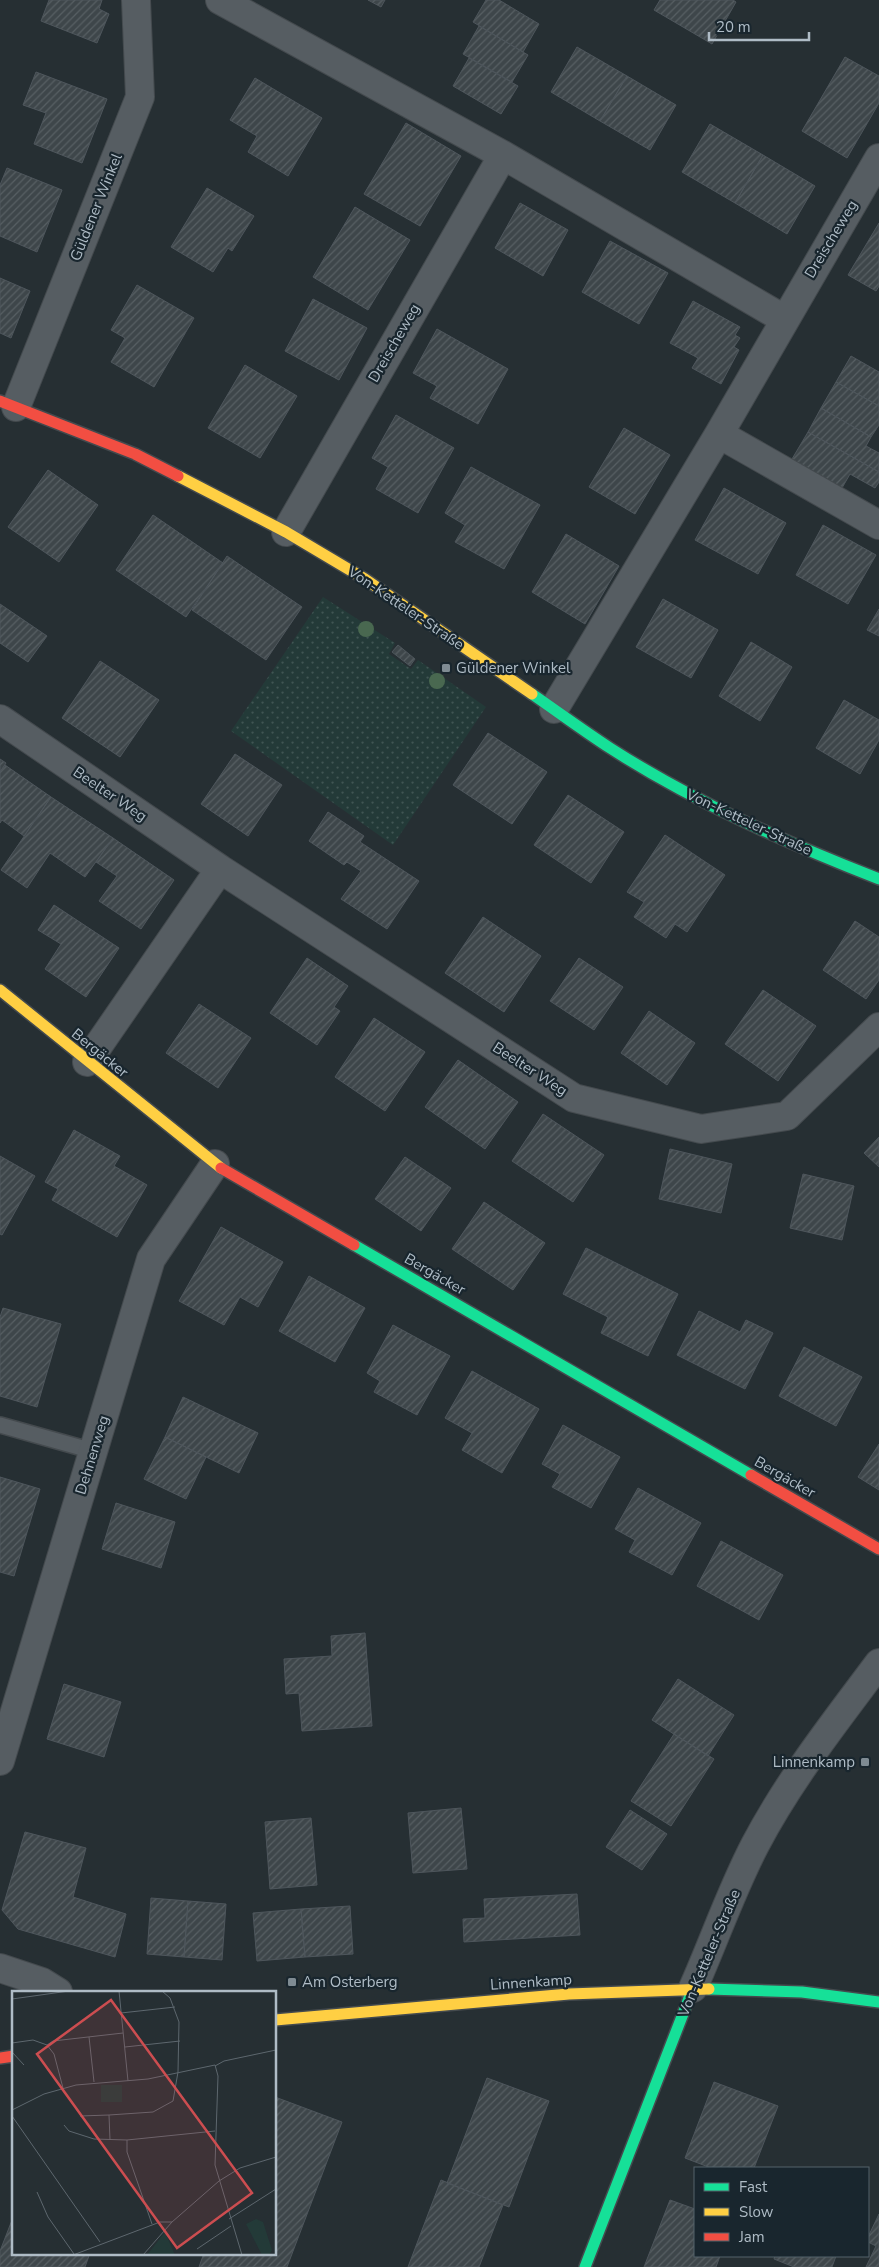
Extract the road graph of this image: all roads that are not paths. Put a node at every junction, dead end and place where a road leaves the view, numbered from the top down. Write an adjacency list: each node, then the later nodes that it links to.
1 (136, 0): 6 (street, Güldener Winkel)
2 (220, 0): 3 (street)
3 (503, 155): 5 (street); 9 (street, Dreischeweg)
4 (879, 158): 5 (street, Dreischeweg)
5 (784, 319): 7 (street, Dreischeweg)
6 (8, 404): 9 (street, Von-Ketteler-Straße)
7 (719, 434): 8 (street); 10 (street, Dreischeweg)
8 (879, 525)
9 (286, 532): 10 (street, Von-Ketteler-Straße)
10 (554, 709): 13 (street, Von-Ketteler-Straße)
11 (0, 719): 12 (street, Beelter Weg)
12 (220, 869): 15 (street, Beelter Weg); 16 (street)
13 (879, 878)
14 (0, 990): 16 (street, Bergäcker)
15 (879, 1027)
16 (87, 1062): 17 (street, Bergäcker)
17 (215, 1164): 19 (street, Dehnenweg); 20 (street, Bergäcker)
18 (0, 1425): 19 (lane)
19 (93, 1451): 22 (street, Dehnenweg)
20 (879, 1549)
21 (879, 1663): 24 (street, Von-Ketteler-Straße)
22 (0, 1761)
23 (0, 1968): 25 (street)
24 (693, 1988): 26 (street, Linnenkamp); 27 (street, Linnenkamp); 28 (street, Von-Ketteler-Straße)
25 (56, 1991)
26 (879, 2002)
27 (276, 2020)
28 (585, 2267)

